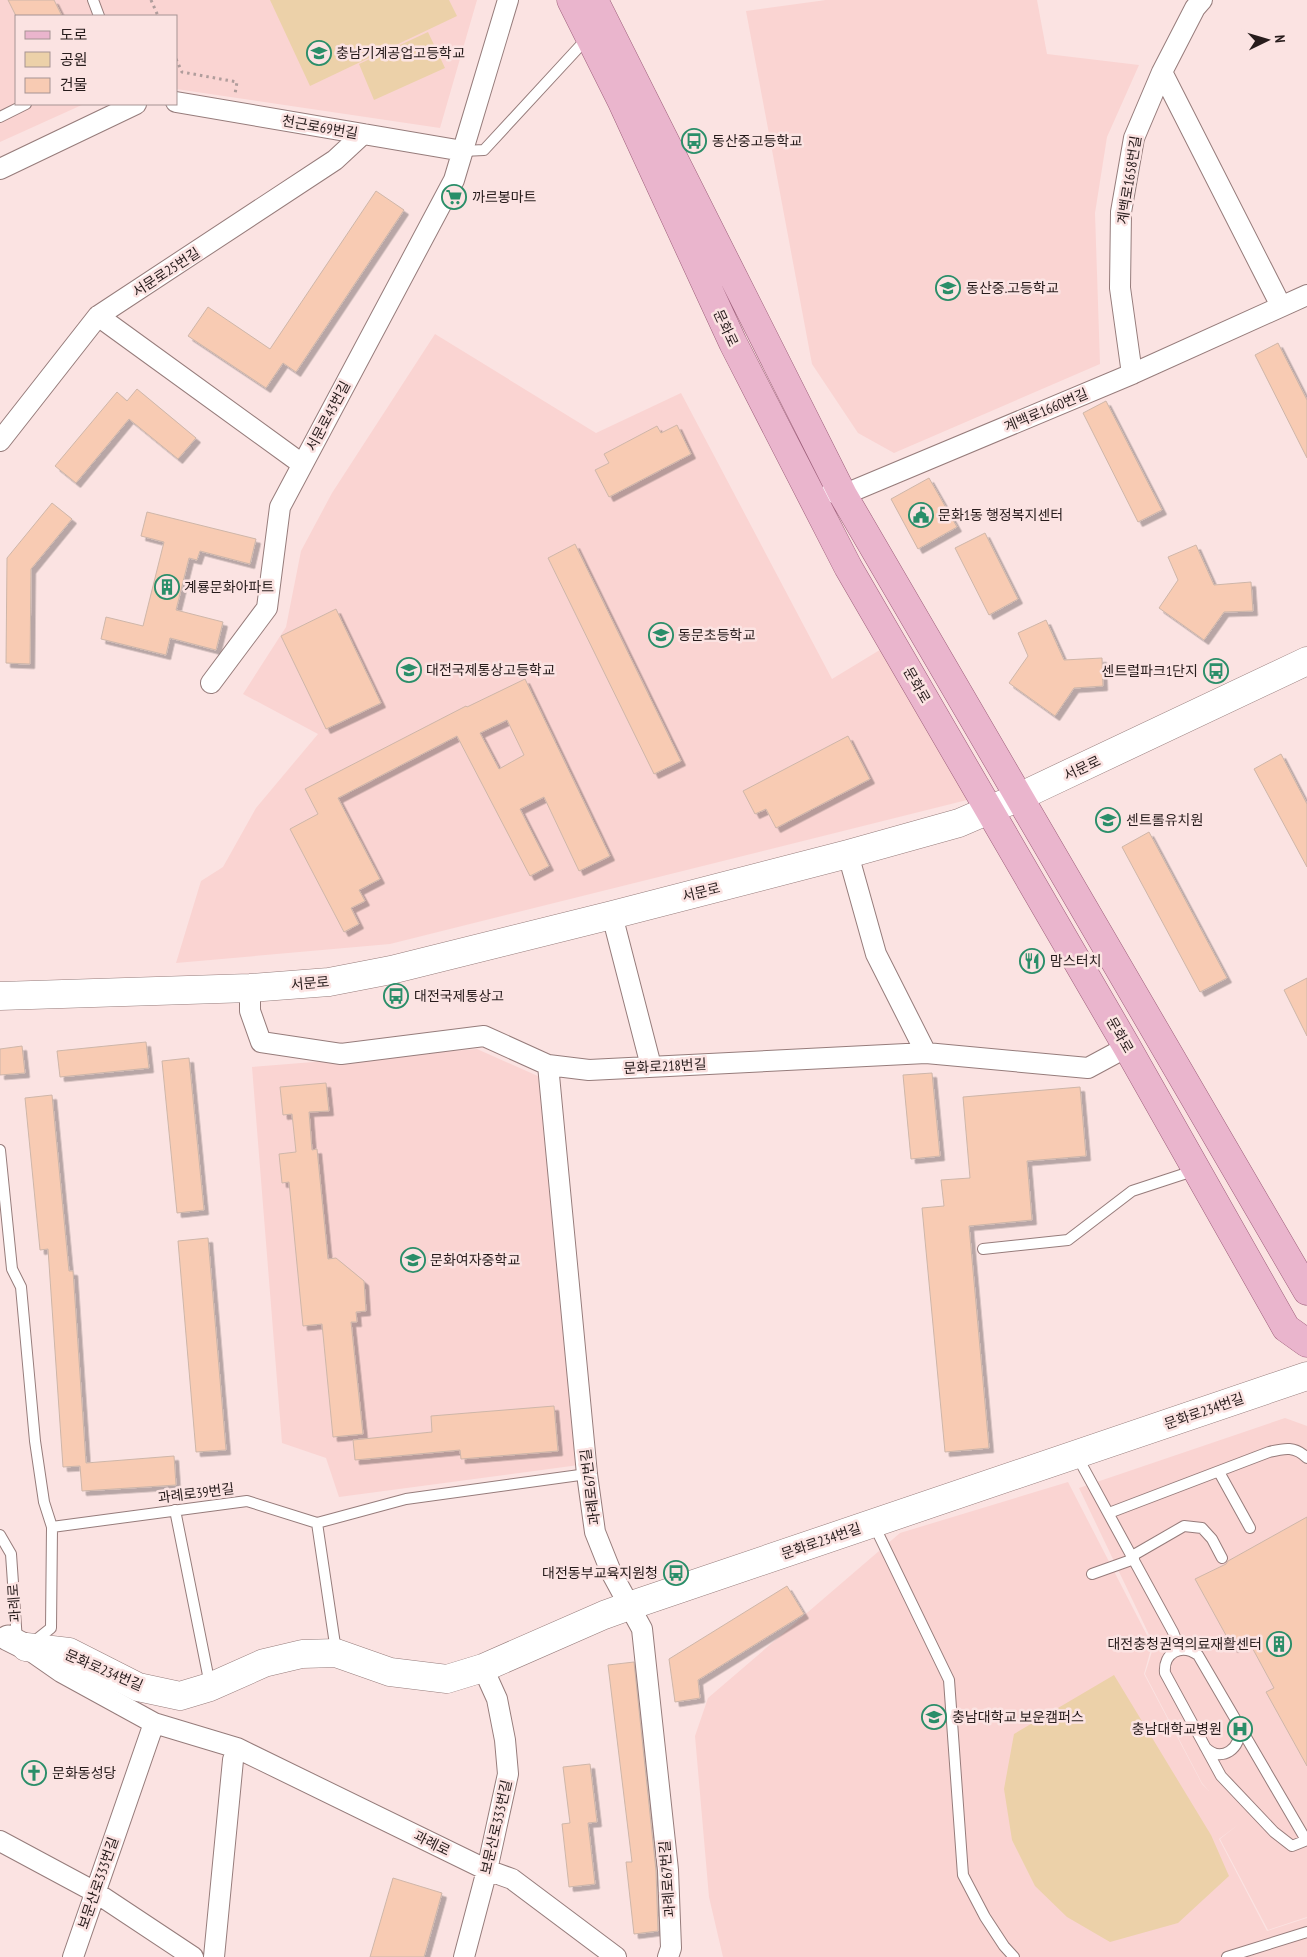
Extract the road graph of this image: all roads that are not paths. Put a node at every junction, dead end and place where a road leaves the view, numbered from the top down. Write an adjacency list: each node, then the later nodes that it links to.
1 (93, 0): 6 (lane)
2 (508, 0): 14 (street, 서문로43번길)
3 (556, 0): 7 (main road)
4 (571, 0): 7 (main road)
5 (1202, 0): 8 (street, 계백로1658번길)
6 (99, 15)
7 (595, 20): 14 (lane); 22 (main road, 문화로); 23 (main road)
8 (1162, 72): 17 (street); 19 (street, 계백로1658번길)
9 (178, 102): 13 (street, 천근로69번길)
10 (24, 105): 12 (lane)
11 (134, 105): 15 (street)
12 (0, 117)
13 (363, 134): 14 (street, 천근로69번길); 18 (street, 서문로25번길)
14 (463, 151): 21 (street, 서문로43번길)
15 (0, 169)
16 (1307, 294): 17 (street, 계백로1660번길)
17 (1281, 306): 19 (street, 계백로1660번길)
18 (98, 316): 20 (street, 서문로25번길); 21 (street)
19 (1132, 374): 23 (street, 계백로1660번길)
20 (0, 441)
21 (302, 464): 25 (street, 서문로43번길)
22 (807, 487): 23 (street); 27 (main road, 문화로)
23 (844, 495): 26 (main road)
24 (1307, 661): 26 (main road, 서문로)
25 (211, 684)
26 (1019, 797): 27 (main road, 서문로); 39 (main road)
27 (990, 810): 28 (main road, 서문로); 32 (main road, 문화로)
28 (848, 854): 29 (main road, 서문로); 33 (street)
29 (612, 914): 30 (main road, 서문로); 35 (street)
30 (250, 988): 31 (main road, 서문로); 34 (street, 문화로218번길)
31 (0, 996)
32 (1127, 1047): 33 (street, 문화로218번길); 37 (main road, 문화로)
33 (926, 1053): 35 (street, 문화로218번길)
34 (548, 1065): 35 (street, 문화로218번길); 45 (street, 과례로67번길)
35 (651, 1066)
36 (0, 1150): 50 (lane)
37 (1196, 1170): 38 (lane); 40 (main road, 문화로)
38 (983, 1249)
39 (1307, 1291)
40 (1307, 1343)
41 (1307, 1376): 42 (main road, 문화로234번길)
42 (1076, 1455): 47 (lane); 49 (main road, 문화로234번길)
43 (1307, 1458): 44 (lane)
44 (1219, 1472): 47 (lane); 51 (lane)
45 (587, 1474): 48 (lane); 56 (street, 과례로67번길)
46 (175, 1510): 48 (lane, 과례로39번길); 50 (lane, 과례로39번길); 61 (lane)
47 (1108, 1513): 53 (lane)
48 (317, 1523): 59 (lane)
49 (873, 1523): 56 (main road, 문화로234번길); 77 (lane)
50 (52, 1526): 57 (lane)
51 (1250, 1528)
52 (0, 1535): 57 (lane, 과례로)
53 (1133, 1557): 54 (lane); 55 (lane); 58 (lane)
54 (1222, 1558)
55 (1092, 1574)
56 (628, 1606): 60 (main road, 문화로234번길); 76 (street, 과례로67번길)
57 (10, 1640): 61 (main road, 문화로234번길); 62 (street, 과례로)
58 (1180, 1649): 63 (lane); 64 (lane)
59 (336, 1653): 60 (main road, 문화로234번길); 61 (main road, 문화로234번길)
60 (483, 1668): 68 (street, 보문산로333번길)
61 (210, 1687)
62 (154, 1723): 65 (street, 과례로); 69 (street, 보문산로333번길)
63 (1238, 1725): 64 (lane); 67 (lane)
64 (1205, 1746): 67 (lane)
65 (237, 1748): 68 (street, 과례로); 73 (street)
66 (0, 1840): 69 (street)
67 (1307, 1840)
68 (487, 1870): 74 (street, 보문산로333번길); 75 (street, 과례로)
69 (95, 1892): 71 (street, 보문산로333번길); 72 (street)
70 (1307, 1932): 78 (lane)
71 (72, 1957)
72 (193, 1957)
73 (214, 1957)
74 (464, 1957)
75 (616, 1957)
76 (668, 1957)
77 (1014, 1957)
78 (1227, 1957)

